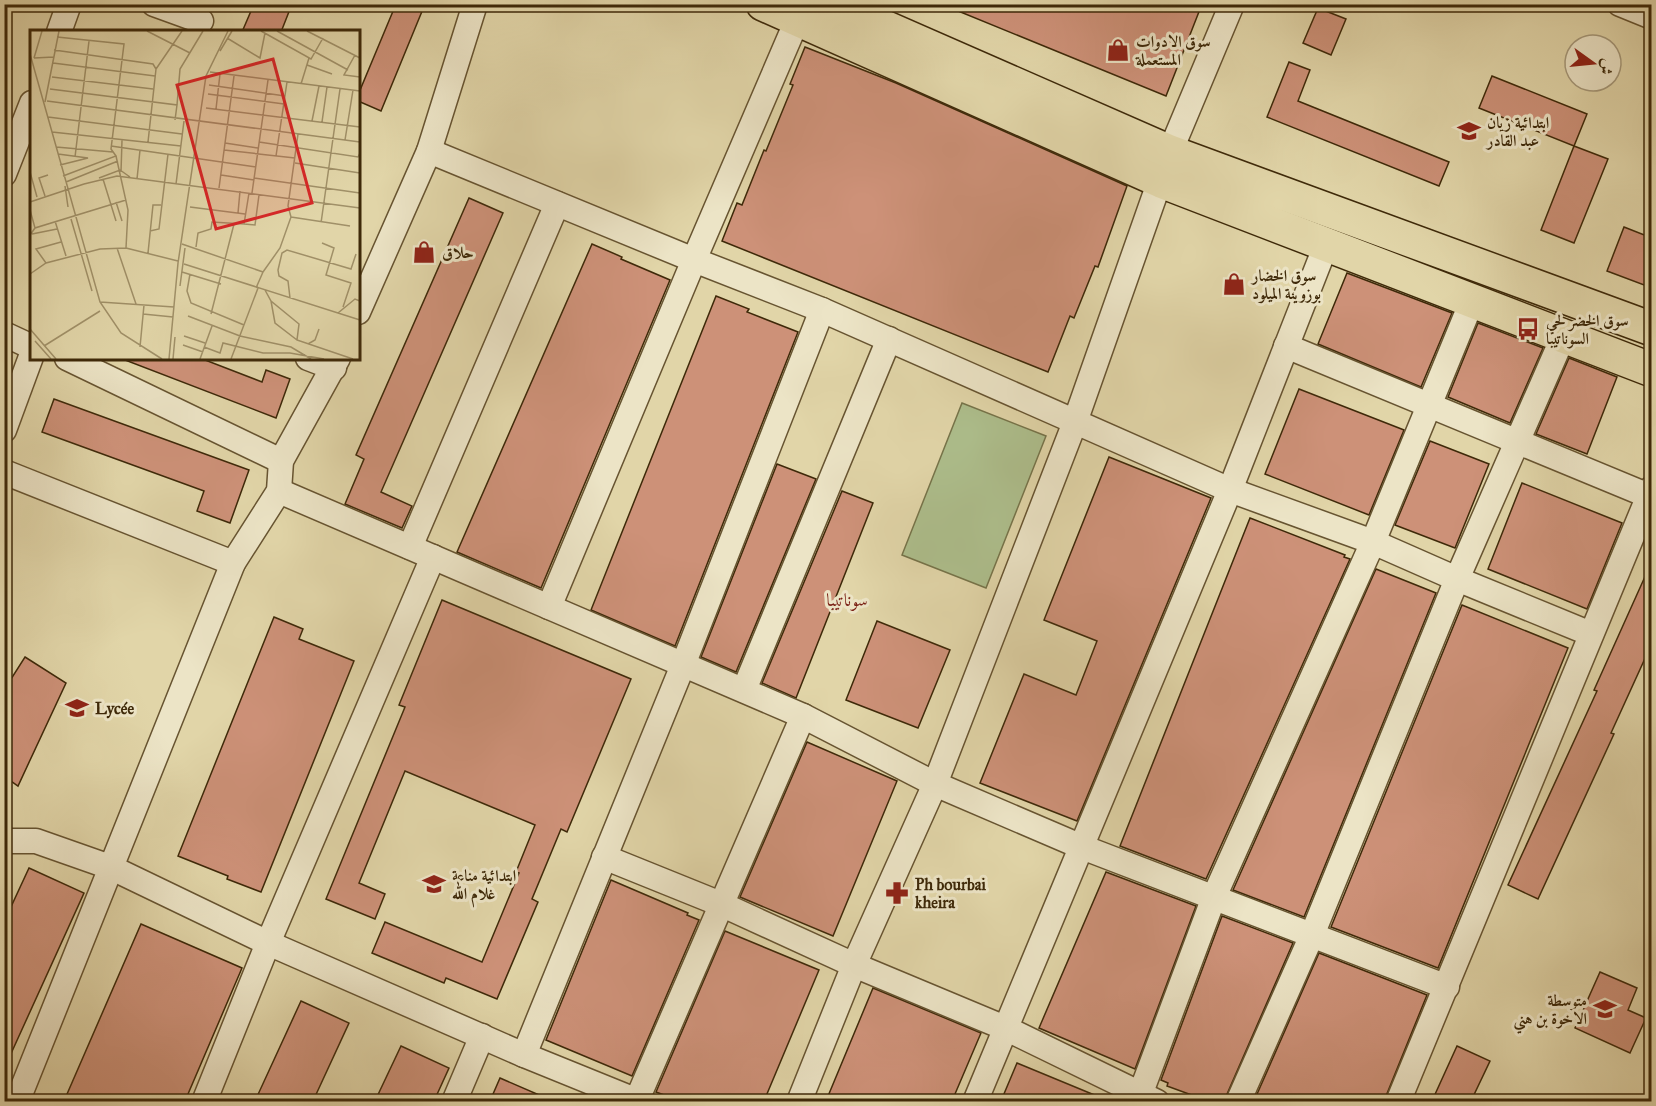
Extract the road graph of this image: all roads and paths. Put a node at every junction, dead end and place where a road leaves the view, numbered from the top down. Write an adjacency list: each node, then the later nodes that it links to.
1 (69, 4): 11 (street)
2 (154, 4): 10 (street)
3 (475, 4): 13 (street)
4 (762, 4): 8 (main road)
5 (832, 4): 14 (main road)
6 (1232, 4): 14 (street)
7 (1620, 4): 9 (street)
8 (801, 12): 14 (main road); 18 (street)
9 (1652, 16)
10 (201, 19)
11 (60, 30)
12 (30, 108): 15 (street)
13 (429, 151): 16 (street); 20 (street)
14 (1166, 167): 17 (main road); 22 (main road); 34 (street)
15 (4, 174)
16 (557, 204): 18 (street); 43 (street)
17 (1326, 245): 19 (main road); 27 (street)
18 (694, 260): 21 (street); 47 (street)
19 (1472, 301): 24 (main road); 33 (street)
20 (360, 307)
21 (822, 310): 25 (street); 49 (street)
22 (1652, 329)
23 (4, 334): 26 (street)
24 (1563, 337): 32 (main road); 36 (street)
25 (889, 339): 34 (street); 50 (street)
26 (30, 346)
27 (1286, 346): 33 (street); 39 (street)
28 (30, 359): 35 (street)
29 (71, 360): 37 (street)
30 (319, 360): 31 (street)
31 (336, 363): 37 (street)
32 (1652, 370)
33 (1430, 407): 36 (street); 42 (street)
34 (1075, 422): 39 (street); 52 (street)
35 (4, 430)
36 (1517, 442): 41 (street); 46 (street)
37 (281, 461): 40 (street)
38 (4, 472): 45 (street)
39 (1230, 490): 42 (street); 54 (street)
40 (279, 491): 43 (street); 45 (street)
41 (1650, 492): 48 (street)
42 (1373, 542): 46 (street); 57 (street)
43 (410, 548): 44 (street)
44 (433, 557): 47 (street); 60 (street)
45 (233, 563): 56 (street)
46 (1457, 579): 48 (street); 59 (street)
47 (549, 607): 49 (street)
48 (1591, 634): 62 (street)
49 (683, 665): 50 (street); 55 (street)
50 (744, 690): 51 (street)
51 (803, 716): 52 (street); 58 (street)
52 (935, 784): 54 (street); 61 (street)
53 (4, 841): 56 (street)
54 (1082, 847): 57 (street); 63 (street)
55 (604, 857): 58 (street); 65 (street)
56 (110, 867): 60 (street); 67 (street)
57 (1214, 897): 59 (street); 66 (street)
58 (723, 905): 61 (street); 70 (street)
59 (1312, 934): 62 (street); 73 (street)
60 (268, 943): 64 (street); 68 (street)
61 (854, 965): 63 (street); 71 (street)
62 (1447, 987): 74 (street)
63 (1005, 1028): 66 (street); 72 (street)
64 (482, 1036): 65 (street); 69 (street)
65 (525, 1055): 70 (street)
66 (1148, 1098)
67 (17, 1101)
68 (204, 1101)
69 (454, 1101)
70 (637, 1101)
71 (799, 1101)
72 (975, 1101)
73 (1238, 1101)
74 (1398, 1101)

